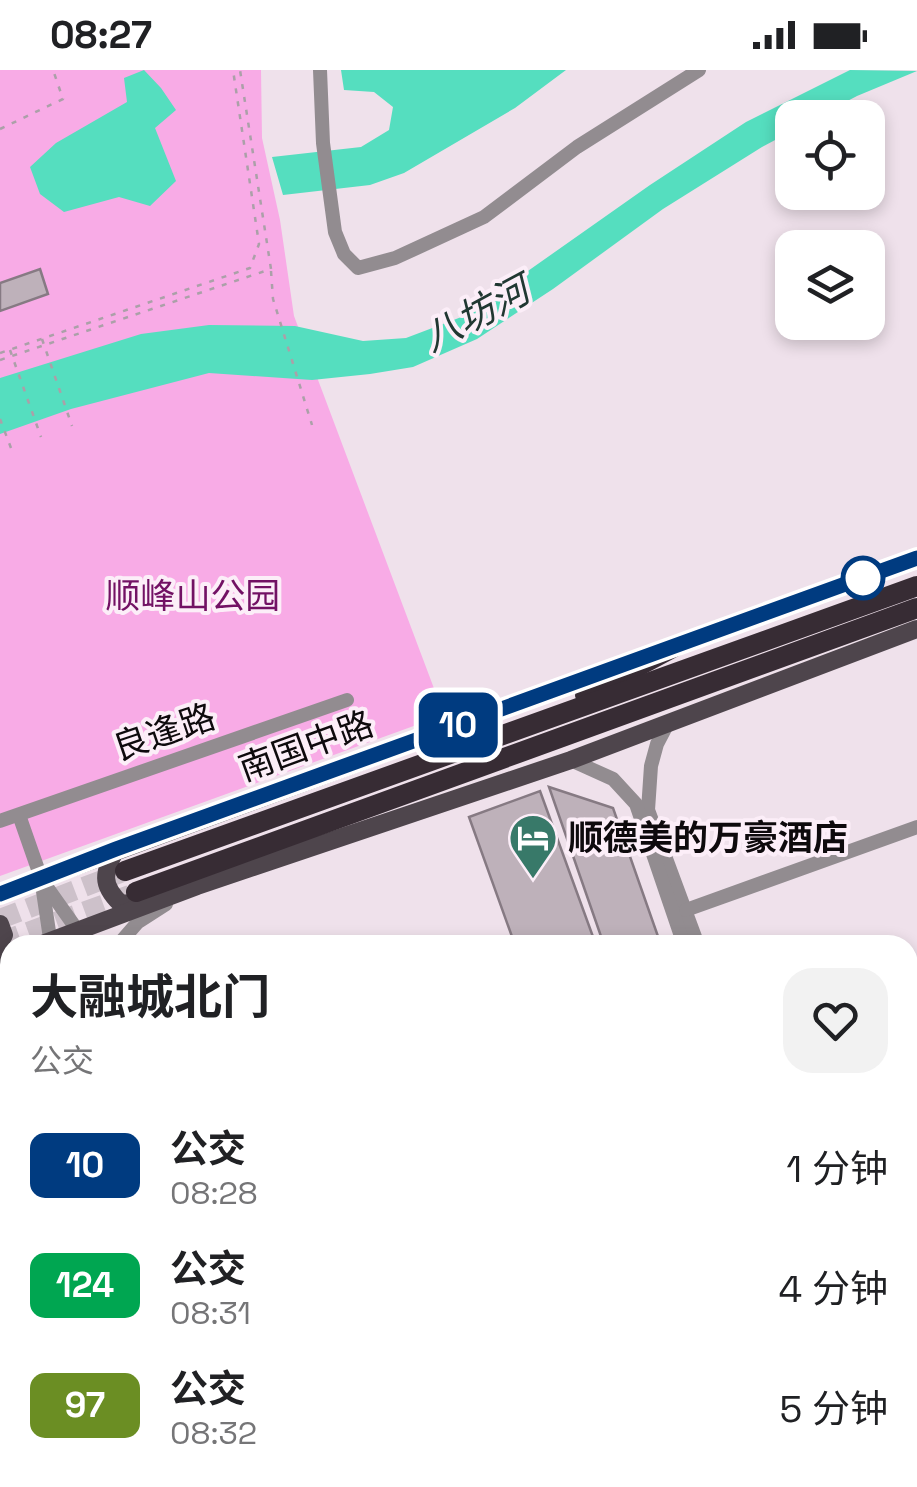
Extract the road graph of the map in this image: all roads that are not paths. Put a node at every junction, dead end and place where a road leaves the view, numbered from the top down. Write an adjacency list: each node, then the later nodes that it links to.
1 (320, 70): 2 (street)
2 (698, 70)
3 (917, 558): 7 (main road, 南国中路)
4 (917, 586): 10 (highway, 南国中路)
5 (917, 608): 19 (highway)
6 (917, 629): 9 (main road)
7 (680, 644): 10 (highway); 15 (main road, 南国中路)
8 (347, 700): 12 (street, 良逢路)
9 (668, 723): 11 (main road); 22 (street)
10 (519, 730): 16 (highway, 南国中路)
11 (571, 760): 18 (main road); 27 (street)
12 (18, 815): 13 (street, 良逢路); 17 (street)
13 (0, 821)
14 (917, 827): 22 (street)
15 (116, 849): 17 (main road, 南国中路); 21 (main road)
16 (125, 871)
17 (40, 878): 20 (main road, 南国中路); 23 (street); 24 (street)
18 (198, 886): 21 (main road); 26 (street)
19 (136, 892)
20 (0, 894)
21 (160, 900): 25 (main road)
22 (686, 910): 28 (street)
23 (46, 935)
24 (78, 935)
25 (86, 935)
26 (127, 935)
27 (681, 935)
28 (695, 935)

